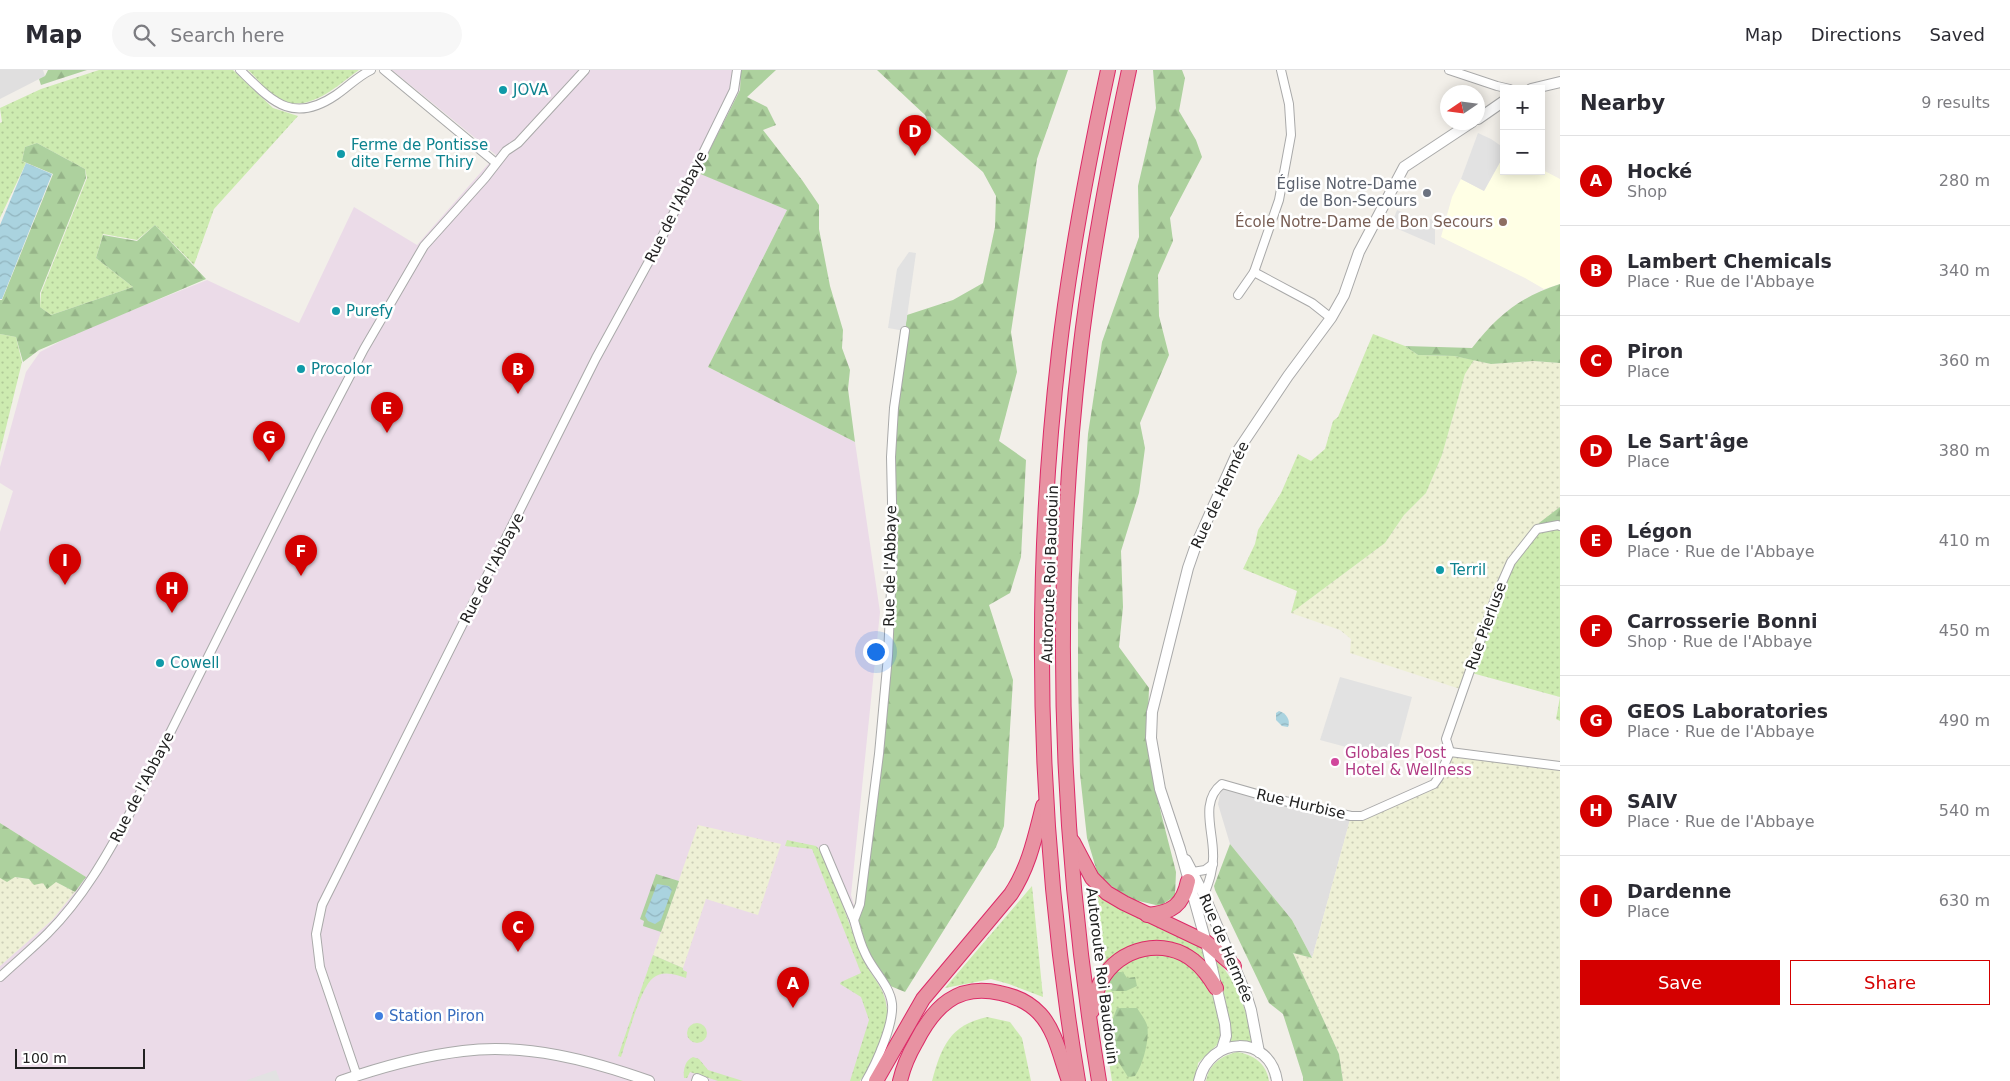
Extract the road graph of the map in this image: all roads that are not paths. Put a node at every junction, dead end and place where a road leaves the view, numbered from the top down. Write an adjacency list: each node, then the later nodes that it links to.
1 (240, 70): 2 (street)
2 (371, 70)
3 (384, 70): 18 (street)
4 (585, 70): 18 (street, Rue de l'Abbaye)
5 (737, 70): 43 (street, Rue de l'Abbaye)
6 (1108, 70): 26 (highway, Autoroute Roi Baudouin)
7 (1129, 70): 27 (highway, Autoroute Roi Baudouin)
8 (1280, 70): 19 (street)
9 (1449, 70): 11 (street)
10 (1560, 82): 12 (street)
11 (1497, 86): 13 (street); 14 (street)
12 (1545, 86)
13 (1500, 87)
14 (1500, 89)
15 (1500, 104): 16 (street)
16 (1485, 114)
17 (1460, 130): 21 (street, Rue de Hermée)
18 (496, 163): 36 (street, Rue de l'Abbaye)
19 (1254, 272): 20 (street); 21 (street)
20 (1238, 296)
21 (1331, 318): 30 (street, Rue de Hermée)
22 (905, 331): 33 (street, Rue de l'Abbaye)
23 (1560, 526): 24 (street, Rue Pierluse)
24 (1450, 752): 25 (street); 29 (street, Rue Hurbise)
25 (1560, 766)
26 (1046, 795): 39 (highway); 54 (highway, Autoroute Roi Baudouin)
27 (1069, 834): 32 (highway); 38 (highway, Autoroute Roi Baudouin)
28 (824, 849): 33 (street)
29 (1213, 864): 30 (street); 31 (street, Rue Hurbise)
30 (1191, 876): 31 (street, Rue de Hermée); 32 (highway); 34 (street, Rue de Hermée)
31 (1204, 895): 35 (street, Rue de Hermée)
32 (1147, 915): 34 (highway)
33 (854, 920): 48 (street)
34 (1206, 942): 35 (highway); 37 (street, Rue de Hermée)
35 (1234, 966): 42 (street, Rue de Hermée)
36 (0, 977)
37 (1216, 988): 38 (highway); 41 (street, Rue de Hermée)
38 (1090, 1019): 55 (highway, Autoroute Roi Baudouin)
39 (902, 1033): 49 (highway); 50 (highway)
40 (912, 1048): 51 (highway); 52 (highway); 53 (highway)
41 (1222, 1049): 42 (street); 56 (street)
42 (1259, 1052): 57 (street, Rue de Hermée)
43 (357, 1076): 44 (street); 45 (street)
44 (341, 1081)
45 (649, 1081)
46 (696, 1081): 47 (street)
47 (704, 1081)
48 (866, 1081)
49 (876, 1081)
50 (884, 1081)
51 (900, 1081)
52 (908, 1081)
53 (1069, 1081)
54 (1078, 1081)
55 (1099, 1081)
56 (1199, 1081)
57 (1277, 1081)

